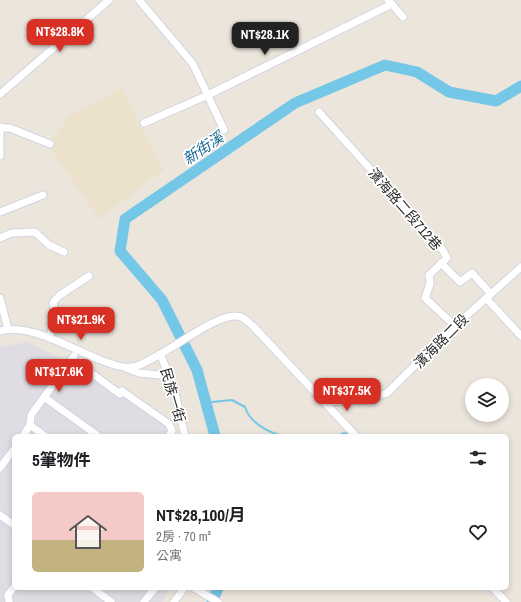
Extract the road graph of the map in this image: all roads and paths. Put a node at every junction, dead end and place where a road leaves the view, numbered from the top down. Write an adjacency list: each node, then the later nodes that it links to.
1 (109, 0): 5 (street)
2 (139, 0): 6 (street)
3 (390, 2): 4 (street); 6 (street)
4 (403, 17)
5 (0, 94)
6 (208, 95): 8 (street); 10 (street)
7 (319, 112): 17 (street, 濱海路二段712巷)
8 (144, 123)
9 (0, 128): 11 (street); 12 (street)
10 (224, 130)
11 (50, 144)
12 (0, 156)
13 (43, 195): 14 (street)
14 (0, 212)
15 (0, 238): 16 (street)
16 (64, 252)
17 (441, 263): 20 (street); 22 (street, 濱海路二段712巷)
18 (521, 267): 20 (street, 濱海路二段)
19 (89, 276): 26 (street)
20 (489, 296): 22 (street, 濱海路二段); 25 (street)
21 (0, 298): 23 (street)
22 (455, 326): 33 (street, 濱海路二段)
23 (8, 329): 24 (street); 26 (street)
24 (0, 331)
25 (521, 336)
26 (49, 338): 27 (street)
27 (78, 351): 29 (street); 30 (street)
28 (163, 352): 30 (street); 31 (street, 民族一街); 33 (street)
29 (72, 359): 32 (street); 38 (street)
30 (120, 366): 31 (street)
31 (170, 376): 39 (street, 民族一街)
32 (44, 398): 34 (street); 37 (street)
33 (324, 402): 40 (street)
34 (30, 425): 35 (street); 36 (street)
35 (24, 434)
36 (42, 434)
37 (95, 434)
38 (170, 434)
39 (184, 434)
40 (354, 434)
41 (12, 452): 42 (street)
42 (0, 468)
43 (0, 515): 44 (street)
44 (12, 524)
45 (12, 590): 51 (street)
46 (96, 590): 52 (street)
47 (153, 590): 53 (street)
48 (183, 590): 54 (street)
49 (197, 590): 55 (street)
50 (495, 590): 56 (street)
51 (9, 602)
52 (111, 602)
53 (144, 602)
54 (174, 602)
55 (218, 602)
56 (506, 602)

